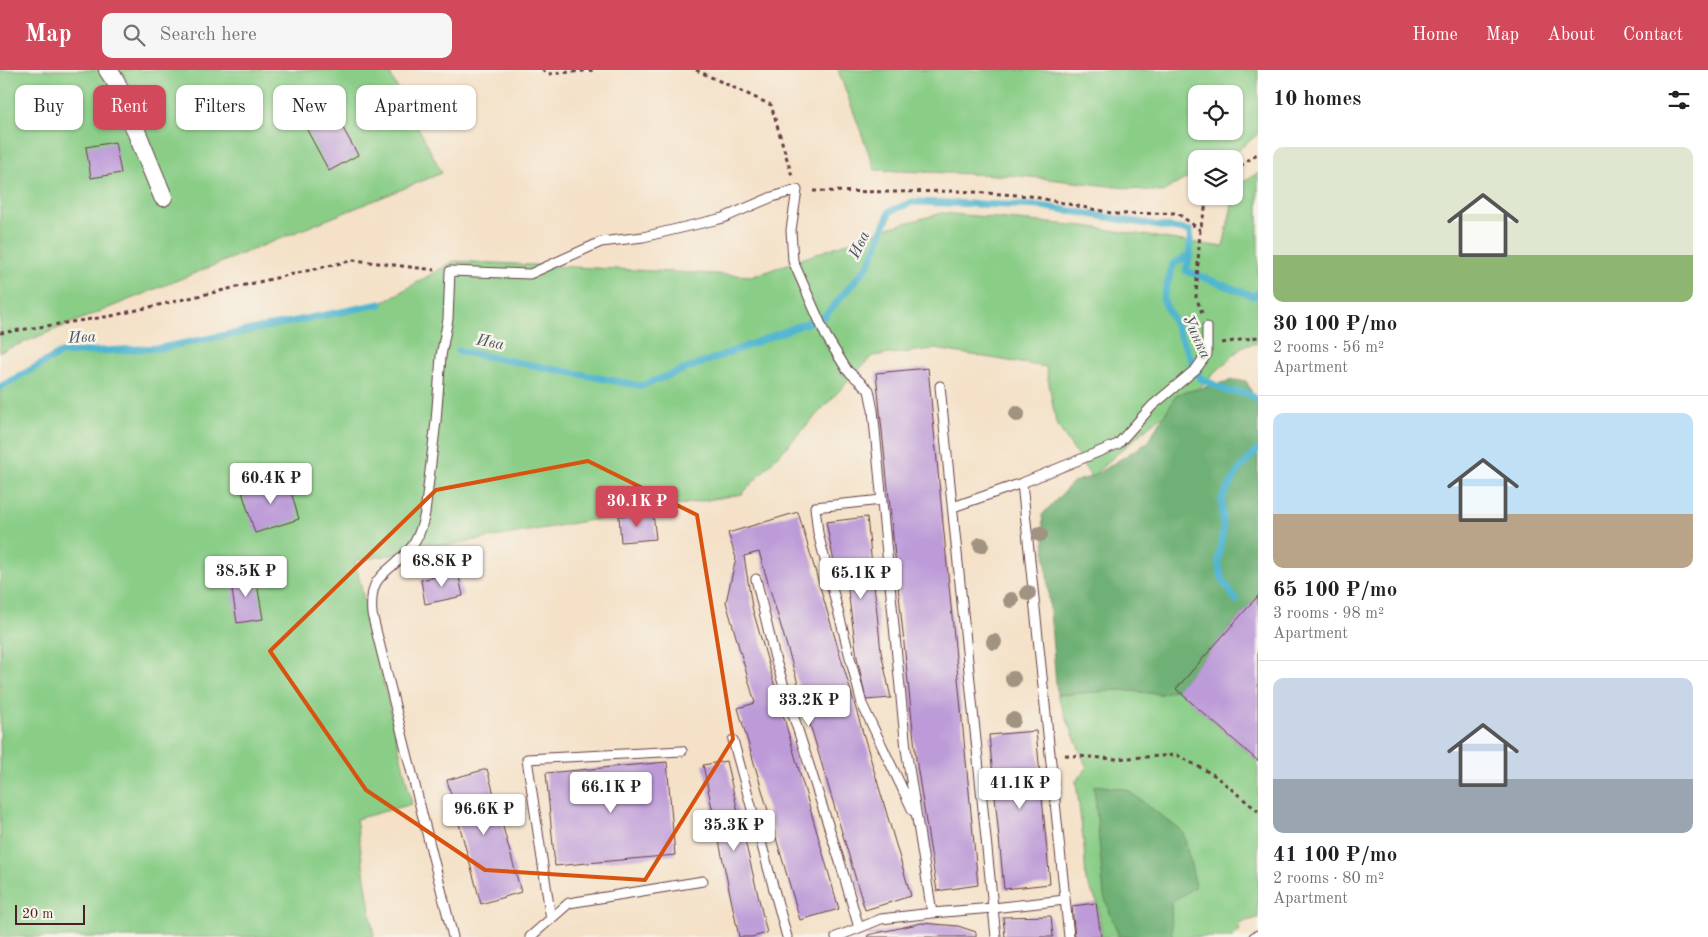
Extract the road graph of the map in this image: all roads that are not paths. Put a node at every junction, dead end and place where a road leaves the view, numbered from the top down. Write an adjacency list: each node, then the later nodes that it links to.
1 (108, 70): 2 (street)
2 (163, 197)
3 (1207, 327): 5 (lane)
4 (940, 386): 7 (lane)
5 (1022, 483): 7 (lane); 13 (lane)
6 (882, 500): 11 (lane); 11 (lane); 19 (lane)
7 (953, 507): 14 (lane)
8 (756, 579): 17 (lane)
9 (733, 740): 21 (lane)
10 (682, 751): 16 (lane)
11 (917, 820): 15 (lane)
12 (703, 881): 16 (lane)
13 (1065, 900): 14 (lane); 24 (lane)
14 (993, 908): 15 (lane); 23 (lane)
15 (932, 913): 17 (lane)
16 (551, 919): 20 (lane)
17 (859, 928): 22 (lane)
18 (1258, 935): 25 (lane)
19 (453, 937)
20 (530, 937)
21 (787, 937)
22 (836, 937)
23 (996, 937)
24 (1069, 937)
25 (1254, 937)

